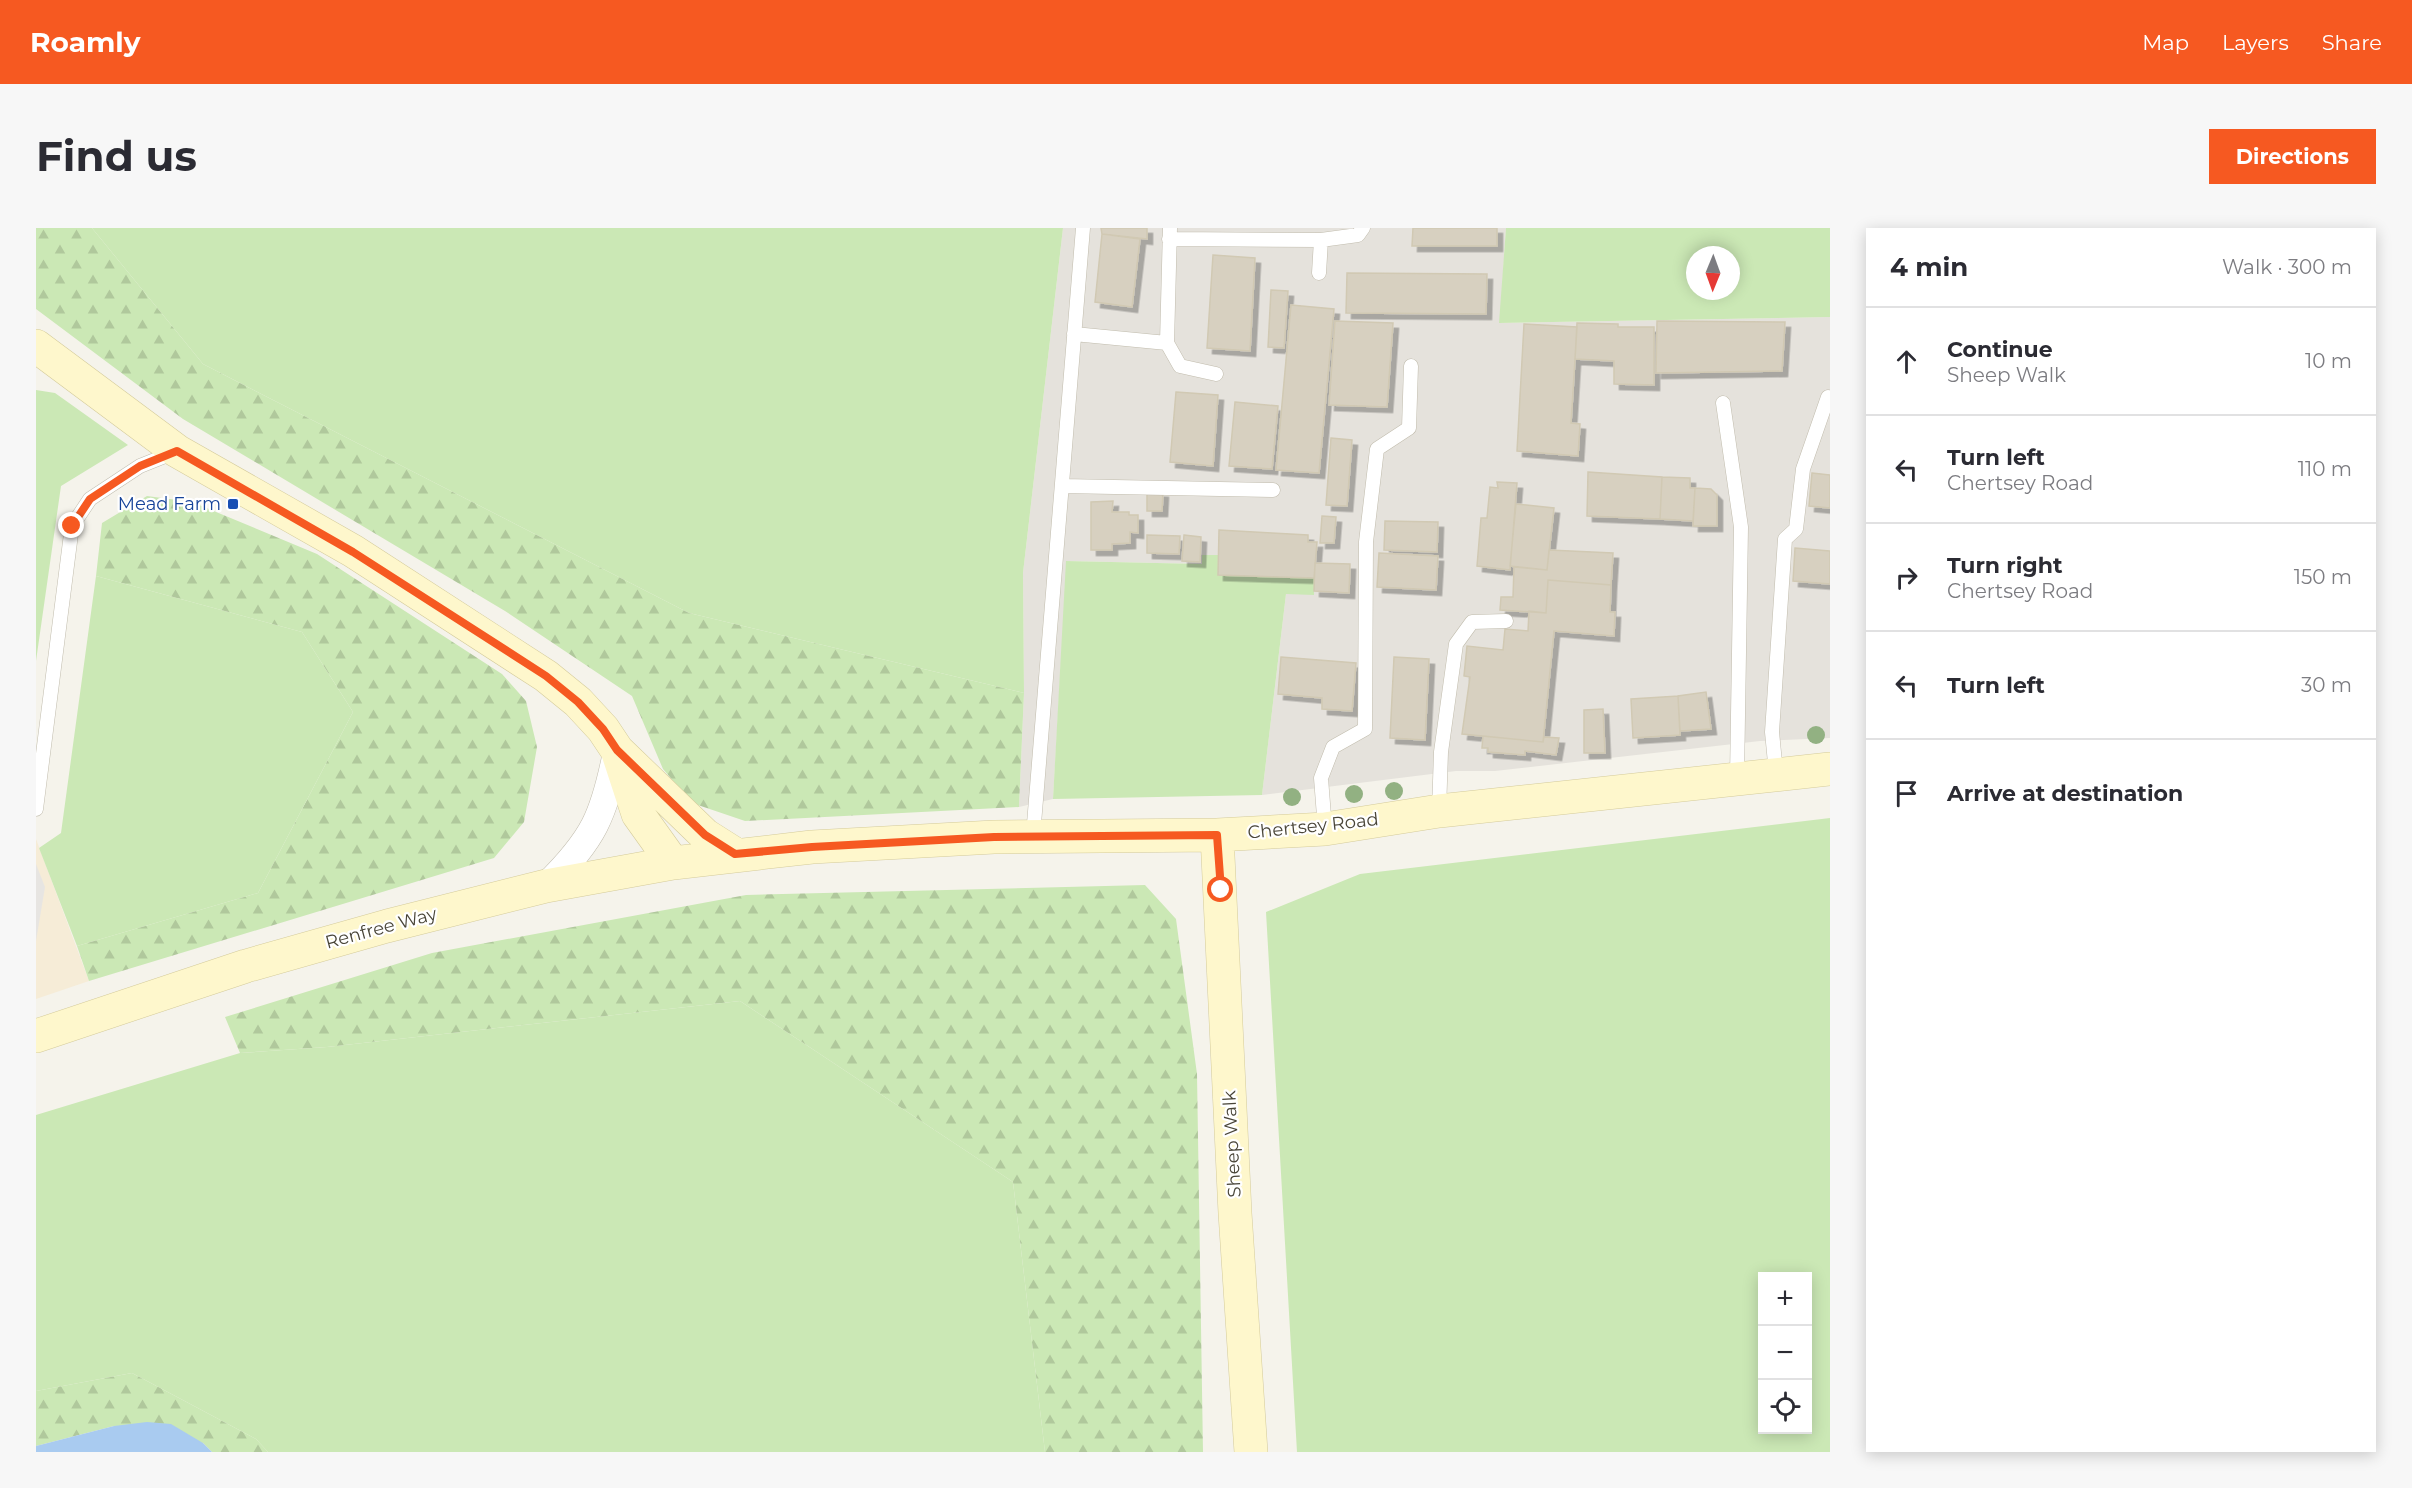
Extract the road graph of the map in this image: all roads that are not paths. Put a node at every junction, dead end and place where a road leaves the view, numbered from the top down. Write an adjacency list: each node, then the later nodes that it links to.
1 (1083, 228): 6 (lane)
2 (1363, 228): 4 (lane)
3 (1170, 233): 4 (lane); 7 (lane)
4 (1321, 240): 5 (lane)
5 (1319, 273)
6 (1074, 334): 7 (lane); 14 (lane)
7 (1167, 343): 10 (lane)
8 (36, 346): 13 (main road)
9 (1411, 366): 23 (lane)
10 (1216, 374)
11 (1828, 397): 19 (lane)
12 (1723, 403): 20 (lane)
13 (177, 451): 17 (main road); 21 (lane)
14 (1062, 486): 15 (lane); 25 (lane)
15 (1273, 490)
16 (1506, 621): 22 (lane)
17 (617, 750): 26 (main road); 27 (main road); 28 (street)
18 (1830, 769): 19 (main road, Chertsey Road)
19 (1776, 773): 20 (main road, Chertsey Road)
20 (1737, 778): 22 (main road, Chertsey Road)
21 (36, 809)
22 (1439, 811): 23 (main road, Chertsey Road)
23 (1324, 829): 24 (main road, Chertsey Road)
24 (1217, 835): 25 (main road, Chertsey Road); 30 (main road, Sheep Walk)
25 (1033, 836): 26 (main road, Chertsey Road)
26 (735, 854): 27 (main road, Renfree Way)
27 (672, 863): 28 (main road, Renfree Way)
28 (546, 886): 29 (main road, Renfree Way)
29 (36, 1036)
30 (1251, 1452)

